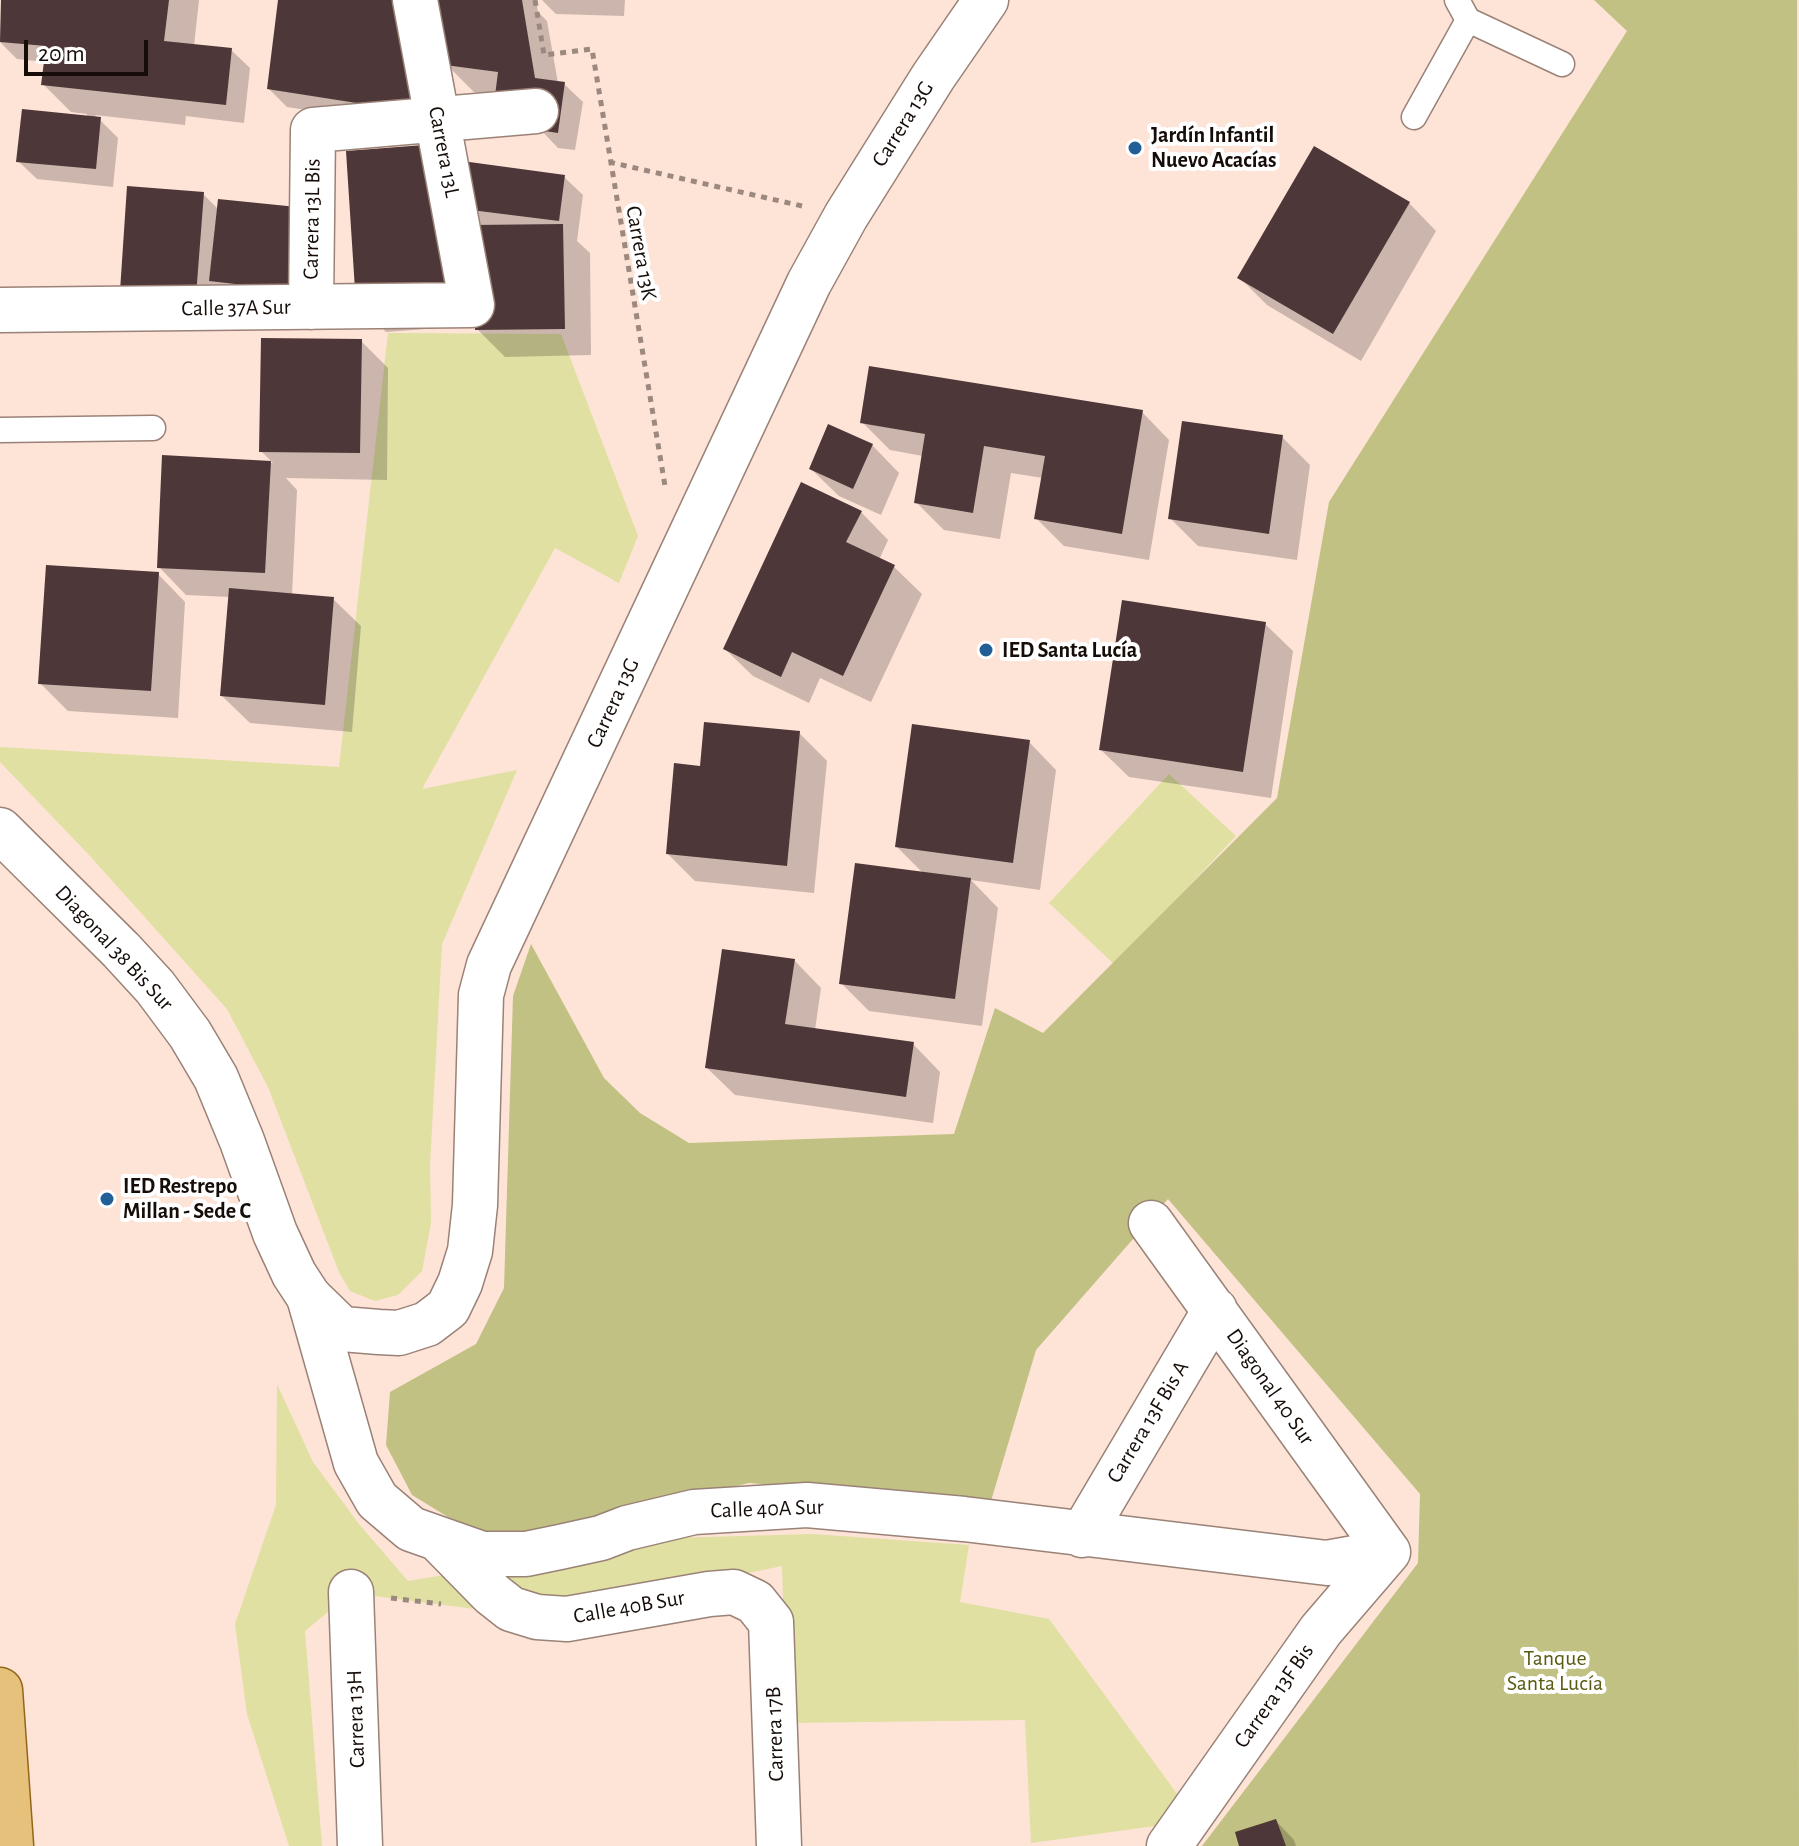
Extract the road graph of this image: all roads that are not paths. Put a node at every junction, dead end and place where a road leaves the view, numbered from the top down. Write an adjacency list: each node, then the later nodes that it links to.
1 (415, 0): 7 (street, Carrera 13L)
2 (986, 0): 15 (street, Carrera 13G)
3 (1462, 10): 4 (lane); 6 (lane)
4 (1562, 64)
5 (536, 111): 7 (street)
6 (1414, 117)
7 (438, 119): 8 (street, Carrera 13L); 9 (street, Carrera 13L Bis)
8 (472, 305): 9 (street, Calle 37A Sur)
9 (311, 307): 10 (street, Calle 37A Sur)
10 (0, 310)
11 (153, 428): 12 (lane)
12 (0, 430)
13 (0, 830): 15 (street, Diagonal 38 Bis Sur)
14 (1151, 1223): 16 (street, Diagonal 40 Sur)
15 (309, 1297): 17 (street, Calle 40A Sur)
16 (1215, 1310): 18 (street, Carrera 13F Bis A); 19 (street, Diagonal 40 Sur)
17 (411, 1529): 18 (street, Calle 40A Sur); 21 (street, Calle 40B Sur)
18 (1082, 1535): 19 (street, Calle 40A Sur)
19 (1388, 1552): 26 (street, Carrera 13F Bis)
20 (351, 1592): 24 (street, Carrera 13H)
21 (771, 1622): 25 (street, Carrera 17B)
22 (0, 1690): 23 (main road)
23 (11, 1846)
24 (360, 1846)
25 (779, 1846)
26 (1169, 1846)

